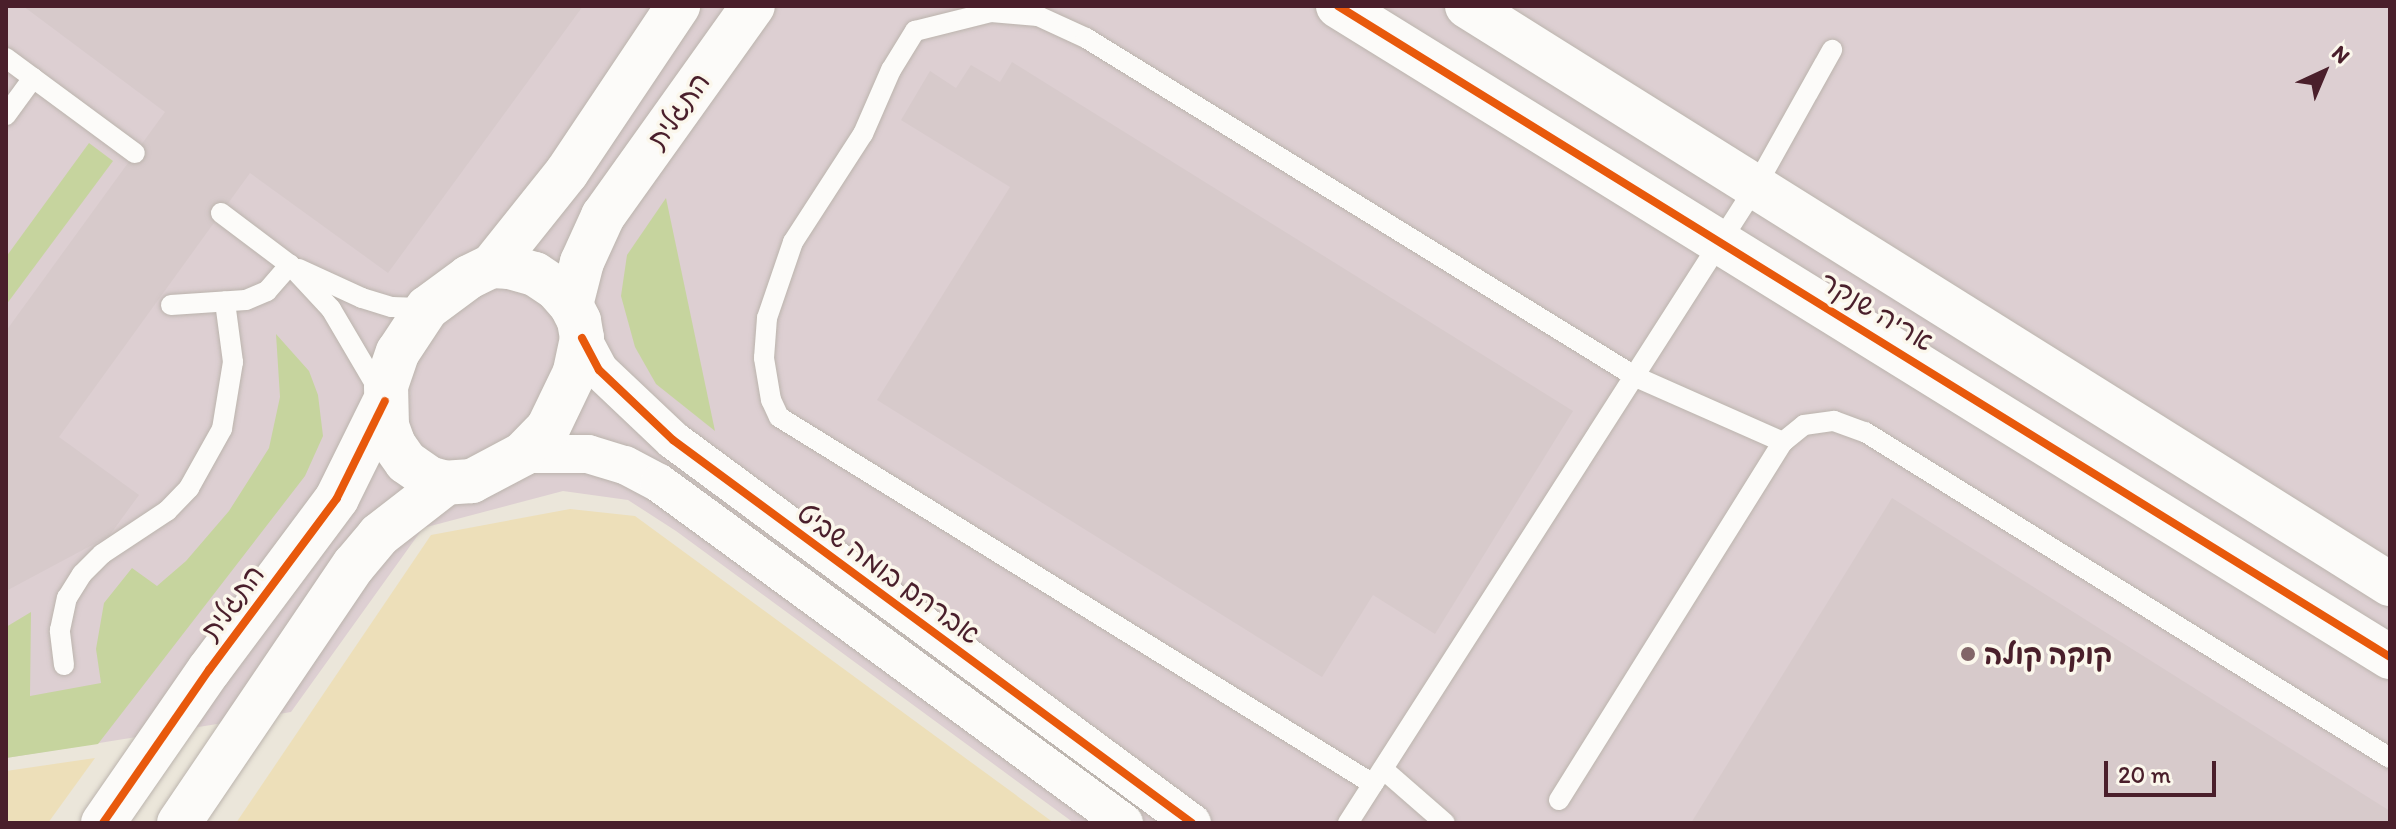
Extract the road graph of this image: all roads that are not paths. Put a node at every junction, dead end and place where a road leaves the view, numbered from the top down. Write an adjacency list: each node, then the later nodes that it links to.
1 (678, 6): 14 (street, התגלית)
2 (753, 6): 18 (street, התגלית)
3 (1338, 6): 12 (street, אריה שנקר)
4 (1467, 6): 10 (street, אריה שנקר)
5 (1832, 50): 10 (lane)
6 (6, 58): 7 (lane)
7 (33, 78): 8 (lane); 9 (lane)
8 (6, 115)
9 (135, 153)
10 (1756, 186): 12 (lane); 24 (street, אריה שנקר)
11 (221, 213): 13 (lane)
12 (1721, 241): 19 (lane); 25 (street, אריה שנקר)
13 (290, 265): 15 (lane); 17 (lane); 20 (lane)
14 (492, 266): 17 (street); 18 (street)
15 (225, 302): 16 (lane); 26 (lane)
16 (171, 305)
17 (427, 308): 20 (street)
18 (576, 321): 22 (street); 33 (street, אברהם בומה שביט)
19 (1636, 377): 21 (lane); 28 (lane); 28 (lane)
20 (385, 401): 23 (street); 30 (street, התגלית)
21 (1783, 442): 27 (lane); 29 (lane)
22 (523, 454): 23 (street); 32 (street)
23 (446, 483): 31 (street)
24 (2390, 584)
25 (2390, 657)
26 (64, 665)
27 (2390, 758)
28 (1378, 776): 34 (lane); 35 (lane)
29 (1559, 800)
30 (103, 823)
31 (179, 823)
32 (1124, 823)
33 (1192, 823)
34 (1348, 823)
35 (1445, 823)

